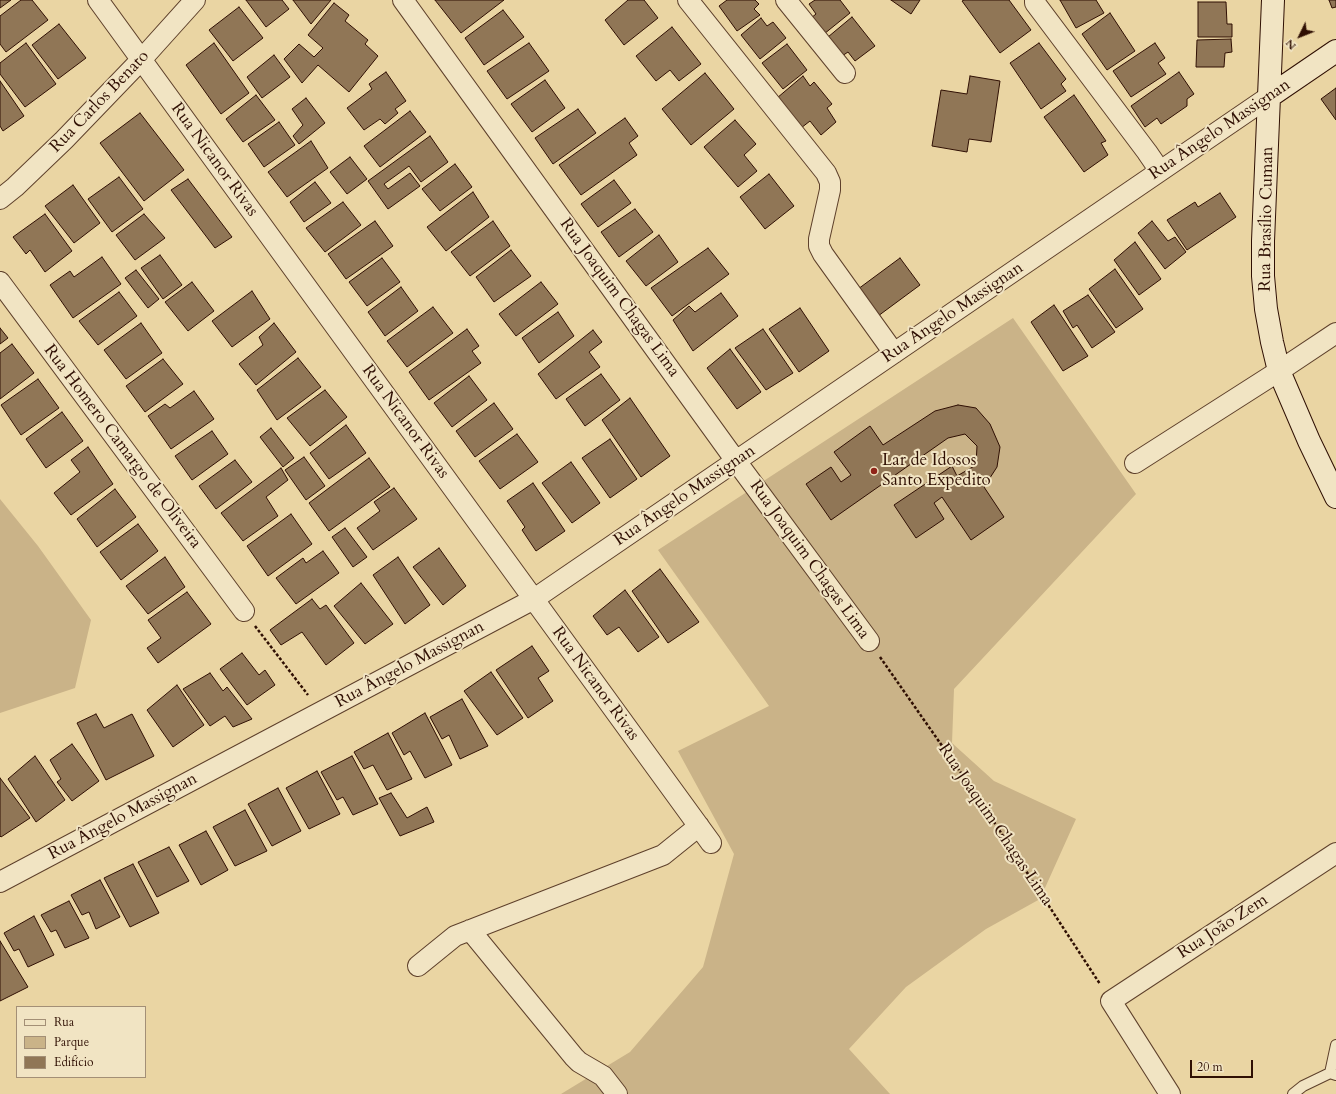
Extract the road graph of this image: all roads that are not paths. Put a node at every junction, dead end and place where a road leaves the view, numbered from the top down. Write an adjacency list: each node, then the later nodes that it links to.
1 (98, 0): 9 (street, Rua Nicanor Rivas)
2 (195, 0): 9 (street, Rua Carlos Benato)
3 (403, 0): 18 (street, Rua Joaquim Chagas Lima)
4 (688, 0): 16 (street)
5 (786, 0): 10 (street)
6 (1035, 0): 12 (street)
7 (1273, 0): 11 (street, Rua Brasílio Cuman)
8 (1336, 52): 11 (street, Rua Ângelo Massignan)
9 (141, 60): 13 (street, Rua Carlos Benato); 21 (street, Rua Nicanor Rivas)
10 (845, 73)
11 (1270, 96): 12 (street, Rua Ângelo Massignan); 17 (street, Rua Brasílio Cuman)
12 (1160, 172): 16 (street, Rua Ângelo Massignan)
13 (0, 199)
14 (0, 282): 22 (street, Rua Homero Camargo de Oliveira)
15 (1336, 333): 17 (street)
16 (894, 353): 18 (street, Rua Ângelo Massignan)
17 (1280, 371): 19 (street); 20 (street, Rua Brasílio Cuman)
18 (736, 461): 21 (street, Rua Ângelo Massignan); 23 (street, Rua Joaquim Chagas Lima)
19 (1135, 463)
20 (1336, 497)
21 (534, 599): 24 (street, Rua Nicanor Rivas); 27 (street, Rua Ângelo Massignan)
22 (244, 612)
23 (869, 641)
24 (699, 826): 25 (street, Rua Nicanor Rivas); 28 (street)
25 (711, 843)
26 (1336, 854): 33 (street, Rua João Zem)
27 (0, 882)
28 (470, 930): 29 (street); 32 (street)
29 (418, 966)
30 (1336, 1045): 31 (lane)
31 (1333, 1074): 34 (lane)
32 (617, 1094)
33 (1170, 1094)
34 (1293, 1094)

